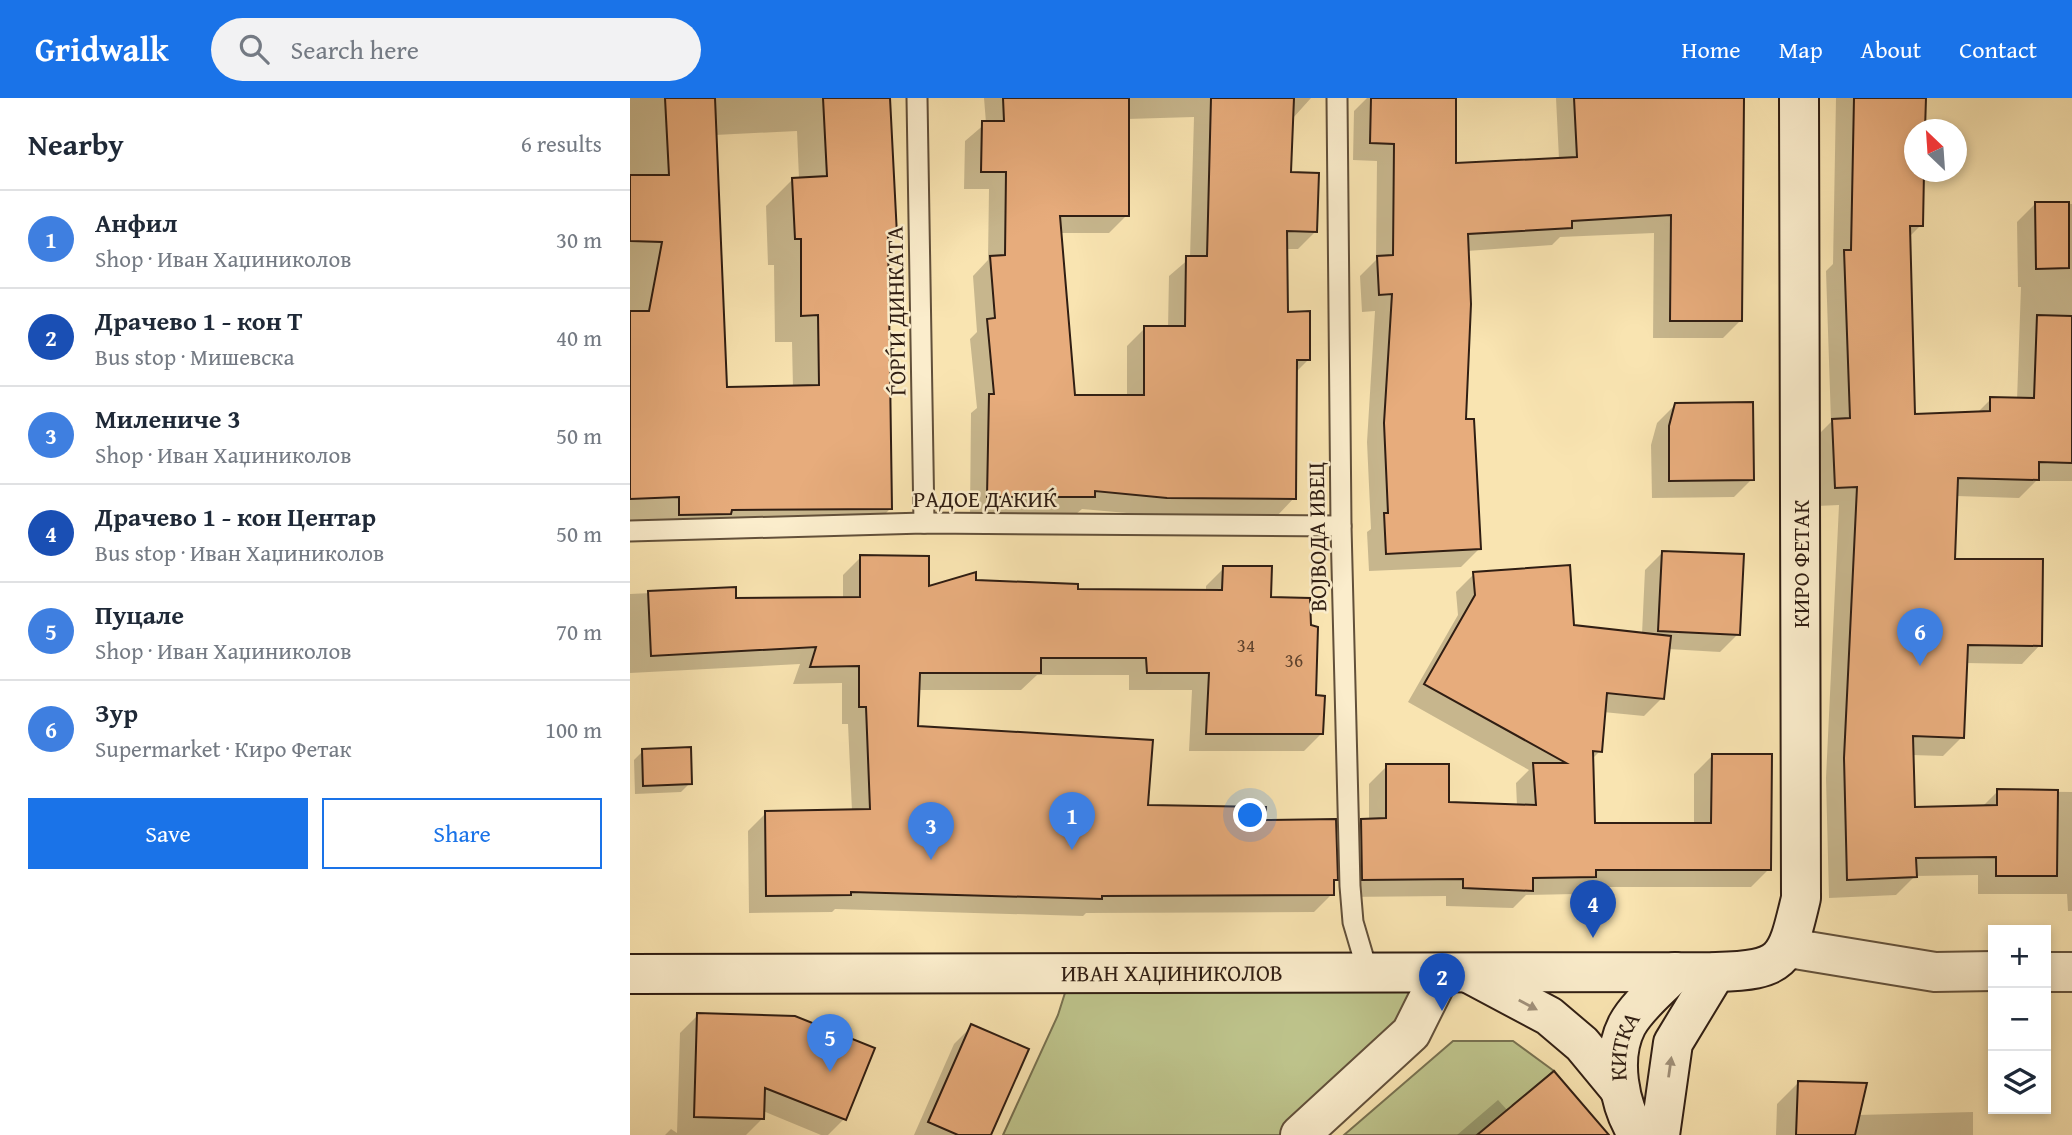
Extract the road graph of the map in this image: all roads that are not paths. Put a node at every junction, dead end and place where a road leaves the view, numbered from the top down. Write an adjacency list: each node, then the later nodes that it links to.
1 (917, 98): 4 (lane, ЃОРЃИ ДИНКАТА)
2 (1337, 98): 5 (lane, ВОЈВОДА ИВЕЦ)
3 (1799, 98): 7 (street, КИРО ФЕТАК)
4 (924, 523): 5 (lane, РАДОЕ ДАКИЌ); 6 (lane, РАДОЕ ДАКИЌ)
5 (1340, 526): 13 (lane, ВОЈВОДА ИВЕЦ)
6 (630, 531)
7 (1789, 948): 8 (street); 10 (street)
8 (1988, 971)
9 (1675, 972): 10 (street, ИВАН ХАЏИНИКОЛОВ); 14 (street, ИВАН ХАЏИНИКОЛОВ); 16 (street, КИТКА)
10 (1716, 972): 19 (street, one-way to 10)
11 (2051, 972): 12 (street)
12 (2072, 972)
13 (1368, 973): 14 (street, ИВАН ХАЏИНИКОЛОВ); 15 (street, ИВАН ХАЏИНИКОЛОВ)
14 (1454, 973): 16 (street, one-way to 16); 17 (street)
15 (630, 974)
16 (1620, 1090): 18 (street, КИТКА)
17 (1300, 1135)
18 (1639, 1135)
19 (1660, 1135)

